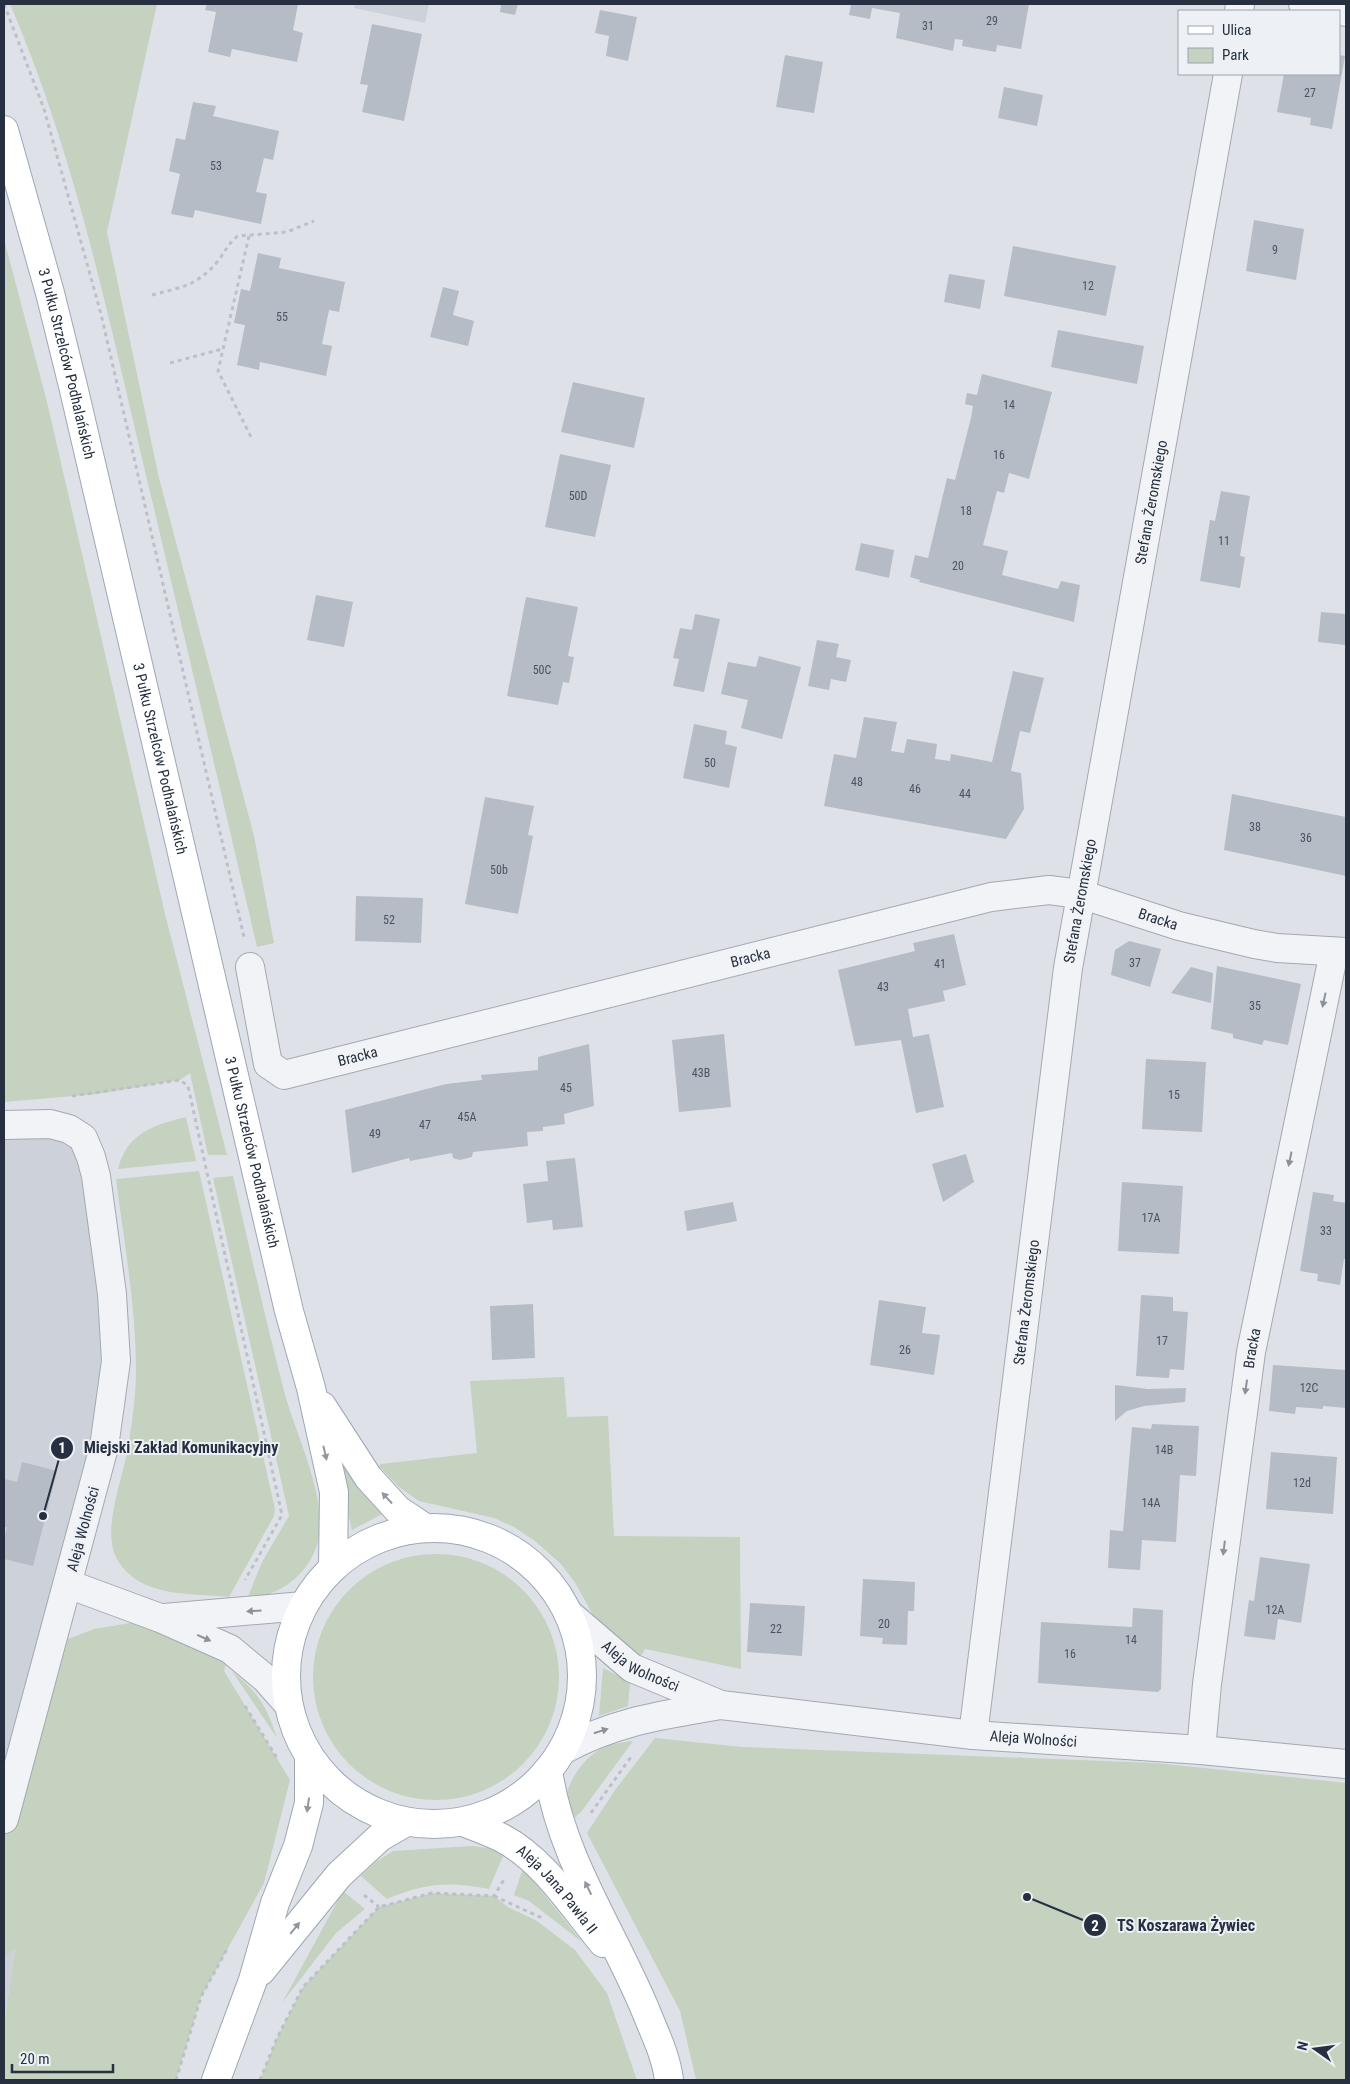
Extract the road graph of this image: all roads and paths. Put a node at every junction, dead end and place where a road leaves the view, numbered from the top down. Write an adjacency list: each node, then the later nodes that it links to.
1 (4, 4): 14 (path)
2 (1303, 4): 3 (street)
3 (1335, 10)
4 (1228, 75): 12 (street, Stefana Żeromskiego)
5 (4, 130): 17 (main road, 3 Pułku Strzelców Podhalańskich)
6 (314, 221): 7 (path)
7 (249, 236): 8 (path); 9 (path)
8 (152, 295)
9 (222, 350): 10 (path); 11 (path)
10 (170, 362)
11 (250, 436)
12 (1080, 894): 13 (street, Bracka); 14 (street, Bracka); 28 (street, Stefana Żeromskiego)
13 (1340, 952): 29 (street, Bracka, one-way to 29)
14 (250, 967)
15 (69, 1096): 21 (path)
16 (4, 1125): 20 (street, Aleja Wolności)
17 (311, 1388): 18 (main road, 3 Pułku Strzelców Podhalańskich, one-way to 17); 19 (main road, 3 Pułku Strzelców Podhalańskich, one-way to 19)
18 (425, 1528): 19 (main road); 23 (main road)
19 (333, 1567): 22 (main road)
20 (68, 1584): 24 (street); 36 (street, Aleja Wolności)
21 (242, 1586)
22 (303, 1606): 24 (street, one-way to 24); 26 (main road)
23 (568, 1613): 27 (street, Aleja Wolności); 32 (main road)
24 (160, 1618): 26 (street, one-way to 26)
25 (244, 1704): 33 (path)
26 (288, 1704): 31 (main road)
27 (721, 1705): 28 (street, Aleja Wolności); 32 (street, Aleja Wolności, one-way to 27)
28 (973, 1735): 29 (street, Aleja Wolności)
29 (1201, 1750): 34 (street, Aleja Wolności)
30 (635, 1752): 35 (path)
31 (309, 1756): 37 (main road); 44 (main road, one-way to 44)
32 (556, 1760): 38 (main road); 43 (main road, Aleja Jana Pawła II, one-way to 32)
33 (280, 1763)
34 (1346, 1764)
35 (590, 1814)
36 (4, 1819)
37 (406, 1822): 38 (main road); 44 (main road, one-way to 37)
38 (463, 1822): 43 (main road, Aleja Jana Pawła II)
39 (508, 1871): 40 (path)
40 (494, 1896): 41 (path); 47 (path)
41 (550, 1924)
42 (228, 1948): 45 (path)
43 (632, 1979): 48 (main road, Aleja Jana Pawła II)
44 (253, 1980): 46 (main road)
45 (176, 2080)
46 (216, 2080)
47 (260, 2080)
48 (669, 2080)

